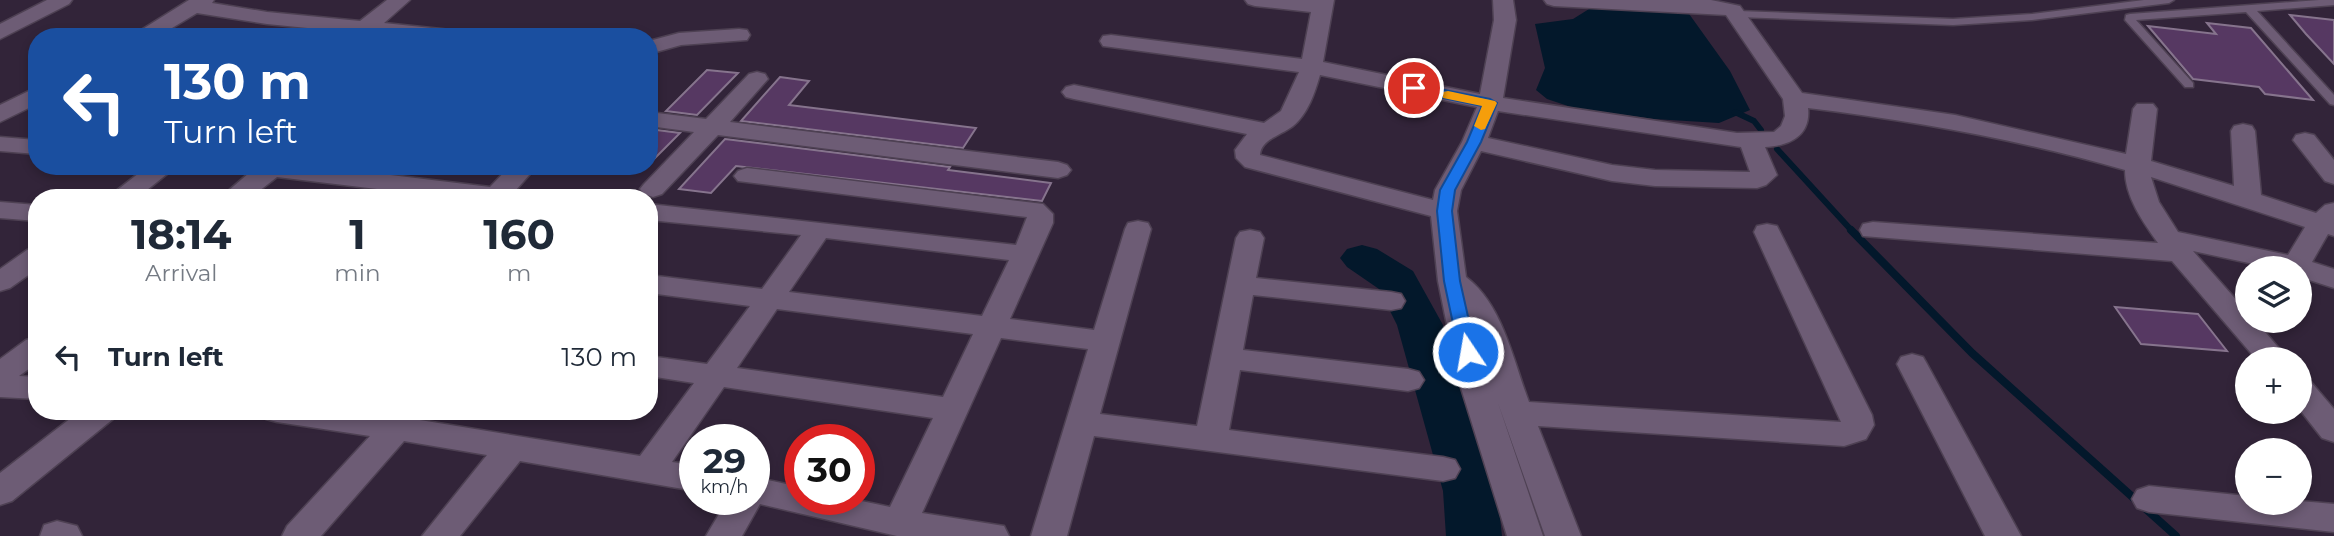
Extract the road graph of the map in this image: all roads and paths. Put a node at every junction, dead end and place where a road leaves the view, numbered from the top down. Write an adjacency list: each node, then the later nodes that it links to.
1 (62, 0): 17 (street)
2 (400, 0): 16 (street)
3 (1255, 0): 9 (street)
4 (1503, 0): 30 (street)
5 (1553, 0): 11 (street)
6 (2169, 0): 11 (lane)
7 (2334, 2): 10 (lane)
8 (199, 3): 12 (street); 13 (street)
9 (1323, 4): 21 (street)
10 (2248, 8): 23 (lane); 29 (lane)
11 (1738, 14): 28 (street)
12 (284, 20): 14 (street); 15 (street)
13 (156, 28)
14 (272, 28)
15 (335, 28)
16 (365, 28)
17 (0, 33)
18 (738, 35): 20 (street)
19 (1111, 41): 21 (street)
20 (658, 45)
21 (1313, 67): 30 (street); 35 (street)
22 (757, 79): 34 (street)
23 (2189, 85)
24 (0, 91): 26 (street)
25 (1074, 92): 35 (street)
26 (28, 94)
27 (28, 99): 32 (street)
28 (1795, 99): 37 (street); 42 (street)
29 (2334, 102)
30 (1490, 103): 37 (street); 39 (street)
31 (2145, 109): 42 (street)
32 (0, 115)
33 (658, 120): 34 (street)
34 (712, 127): 43 (street); 55 (street)
35 (1266, 131): 59 (street)
36 (2243, 131): 57 (street)
37 (1750, 140): 39 (street)
38 (2305, 140): 49 (street)
39 (1474, 142): 59 (street)
40 (0, 144): 41 (street)
41 (28, 146)
42 (2139, 167): 57 (street); 67 (street)
43 (1058, 170)
44 (152, 175): 51 (street)
45 (257, 175): 52 (street)
46 (308, 175): 53 (street)
47 (409, 175): 54 (street)
48 (747, 176): 50 (street)
49 (2334, 176)
50 (850, 188): 62 (street); 68 (street)
51 (133, 189)
52 (243, 189)
53 (381, 189)
54 (393, 189)
55 (658, 192)
56 (658, 201): 62 (street)
57 (2248, 201): 61 (street)
58 (0, 210): 60 (street)
59 (1444, 211): 74 (street)
60 (28, 212)
61 (2330, 221): 70 (street)
62 (818, 229): 68 (street); 78 (street)
63 (1138, 229): 81 (street)
64 (1873, 230): 67 (street)
65 (1767, 232): 94 (street)
66 (1250, 238): 77 (street)
67 (2174, 245): 69 (street); 82 (street)
68 (1025, 254): 80 (street)
69 (2241, 256)
70 (2303, 256)
71 (28, 262): 75 (street)
72 (2312, 271): 73 (street)
73 (2334, 279)
74 (1452, 281): 94 (street); 116 (street)
75 (0, 282)
76 (658, 285): 78 (street)
77 (1241, 285): 79 (street); 84 (street)
78 (768, 298): 80 (street); 88 (street)
79 (1391, 301)
80 (989, 328): 81 (street); 93 (street)
81 (1106, 341): 98 (street)
82 (2263, 347)
83 (28, 354): 87 (street)
84 (1227, 358): 89 (street); 100 (street)
85 (1912, 364): 118 (street)
86 (658, 367): 88 (street)
87 (0, 374)
88 (714, 375): 93 (street); 102 (street)
89 (1408, 380)
90 (0, 386): 91 (street)
91 (28, 388)
92 (2312, 404): 99 (street)
93 (951, 409): 110 (street)
94 (1519, 413): 117 (street)
95 (91, 420): 105 (street)
96 (402, 420): 111 (street)
97 (407, 420): 101 (street)
98 (1082, 423): 100 (street); 115 (street)
99 (2334, 430)
100 (1211, 439): 103 (street)
101 (513, 446): 102 (street); 112 (street)
102 (650, 468): 104 (street)
103 (1443, 469)
104 (679, 474)
105 (0, 492)
106 (770, 494): 110 (street)
107 (2149, 499): 109 (street)
108 (736, 515): 113 (street)
109 (2334, 519)
110 (900, 523): 114 (street)
111 (300, 536)
112 (440, 536)
113 (724, 536)
114 (991, 536)
115 (1049, 536)
116 (1525, 536)
117 (1563, 536)
118 (2003, 536)

